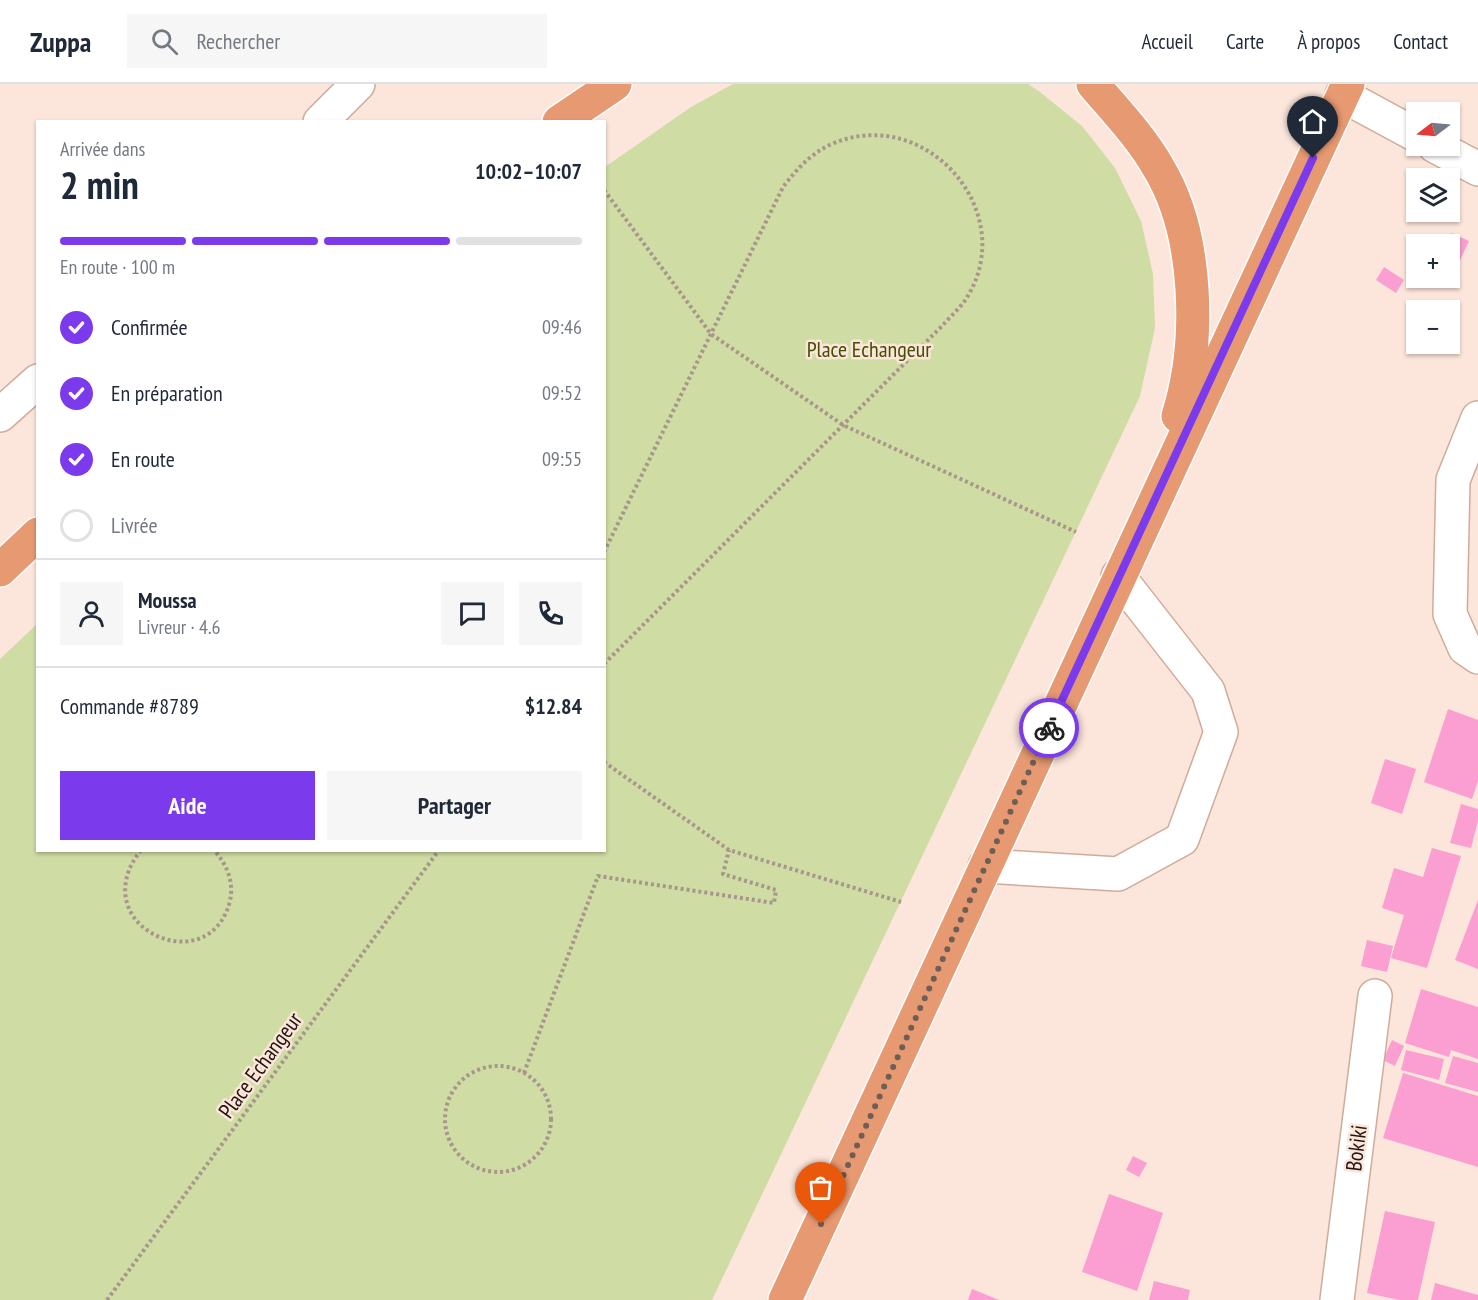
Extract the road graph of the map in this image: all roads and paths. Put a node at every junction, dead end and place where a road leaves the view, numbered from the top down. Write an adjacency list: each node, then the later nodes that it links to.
1 (358, 84): 5 (street)
2 (615, 84): 6 (highway)
3 (1093, 84): 16 (highway)
4 (1345, 90): 7 (street); 16 (highway)
5 (322, 120)
6 (562, 120)
7 (1406, 129)
8 (1454, 156): 9 (street)
9 (1478, 169)
10 (606, 193): 11 (path)
11 (711, 334): 15 (path); 15 (path); 19 (path)
12 (36, 383): 13 (street)
13 (0, 415)
14 (1478, 418): 22 (street)
15 (843, 425): 17 (path); 23 (path)
16 (1147, 513): 21 (highway)
17 (1076, 532)
18 (36, 536): 20 (highway)
19 (606, 548)
20 (0, 570)
21 (1118, 576): 29 (highway); 29 (street)
22 (1478, 657)
23 (606, 662)
24 (606, 763): 25 (path)
25 (729, 850): 30 (path); 32 (path)
26 (140, 852): 27 (path)
27 (217, 852)
28 (438, 852): 33 (path, Place Echangeur)
29 (985, 866): 34 (highway)
30 (901, 902)
31 (1375, 996): 35 (street, Bokiki)
32 (524, 1073): 32 (path)
33 (107, 1300)
34 (785, 1300)
35 (1337, 1300)

